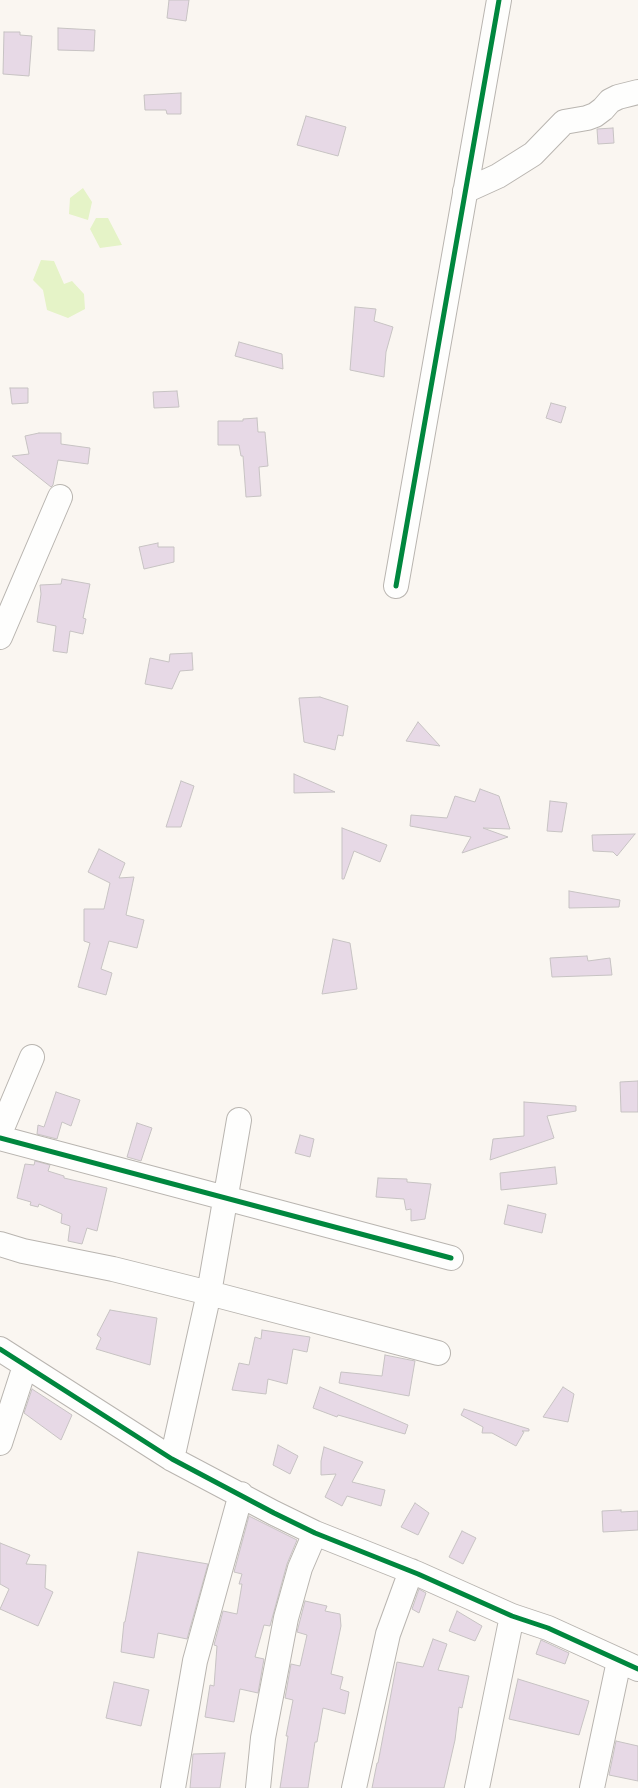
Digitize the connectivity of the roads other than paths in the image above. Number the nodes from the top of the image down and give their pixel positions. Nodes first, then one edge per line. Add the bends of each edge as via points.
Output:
1 (499, 0) edge
2 (638, 92) edge
3 (465, 190) junction
4 (60, 497) dead end
5 (396, 586) dead end
6 (0, 637) edge
7 (32, 1057) dead end
8 (239, 1120) dead end
9 (0, 1133) edge
10 (0, 1138) edge
11 (225, 1198) junction
12 (0, 1244) edge
13 (451, 1258) dead end
14 (209, 1293) junction
15 (0, 1349) edge
16 (438, 1353) dead end
17 (25, 1366) junction
18 (0, 1442) edge
19 (172, 1459) junction
20 (241, 1494) junction
21 (316, 1533) junction
22 (411, 1571) junction
23 (512, 1616) junction
24 (628, 1665) edge
25 (173, 1788) edge
26 (258, 1788) edge
27 (354, 1788) edge
28 (477, 1788) edge
29 (592, 1788) edge

1 - 3 street
2 - 3 street via 610,101 603,110 587,118 564,122 533,154 498,176
3 - 5 street
4 - 6 street
7 - 9 street
8 - 11 street
10 - 11 street
11 - 13 street
11 - 14 street
12 - 14 street
14 - 16 street
14 - 19 street
15 - 17 street
17 - 18 street
17 - 19 street
19 - 20 street
20 - 21 street
20 - 25 street via 195,1661
21 - 22 street
21 - 26 street via 300,1568 286,1618 263,1738
22 - 23 street
22 - 27 street via 388,1634
23 - 24 street via 548,1628
23 - 28 street
24 - 29 street

